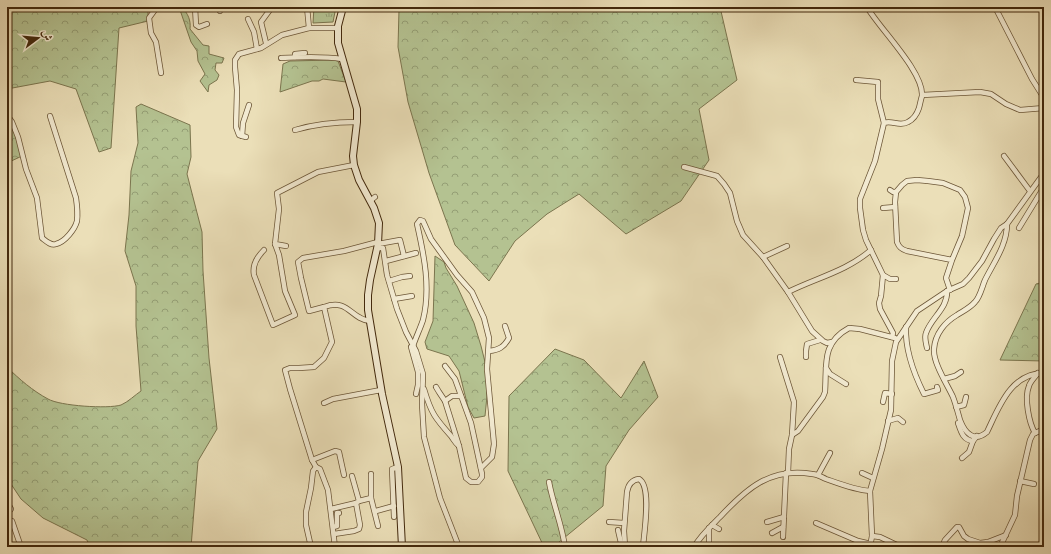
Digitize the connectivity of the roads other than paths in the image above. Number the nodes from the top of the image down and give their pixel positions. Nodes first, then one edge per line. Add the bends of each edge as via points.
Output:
1 (157, 7) edge
2 (195, 7) edge
3 (272, 7) edge
4 (307, 7) edge
5 (343, 7) edge
6 (867, 7) edge
7 (995, 7) edge
8 (248, 19) dead end
9 (207, 24) dead end
10 (309, 28) junction
11 (338, 28) junction
12 (266, 43) junction
13 (258, 49) junction
14 (305, 52) dead end
15 (295, 57) junction
16 (281, 58) dead end
17 (342, 59) junction
18 (161, 73) dead end
19 (856, 80) dead end
20 (922, 94) junction
21 (1044, 98) edge
22 (248, 105) dead end
23 (1044, 108) edge
24 (7, 115) edge
25 (50, 116) dead end
26 (357, 122) junction
27 (884, 123) junction
28 (295, 130) dead end
29 (1004, 156) dead end
30 (354, 165) junction
31 (684, 166) dead end
32 (1044, 173) edge
33 (1044, 187) edge
34 (890, 190) dead end
35 (1030, 191) junction
36 (896, 192) junction
37 (896, 207) junction
38 (883, 208) dead end
39 (1007, 224) junction
40 (1019, 228) dead end
41 (275, 244) junction
42 (378, 245) junction
43 (286, 246) dead end
44 (787, 246) dead end
45 (264, 250) dead end
46 (871, 250) junction
47 (416, 253) dead end
48 (404, 256) junction
49 (763, 257) junction
50 (952, 260) junction
51 (386, 261) junction
52 (883, 275) junction
53 (410, 276) dead end
54 (896, 280) dead end
55 (389, 281) junction
56 (948, 291) junction
57 (788, 292) junction
58 (412, 296) dead end
59 (394, 299) junction
60 (324, 307) junction
61 (370, 321) junction
62 (906, 325) junction
63 (505, 326) dead end
64 (892, 337) junction
65 (898, 338) junction
66 (820, 340) junction
67 (832, 342) junction
68 (412, 345) junction
69 (927, 348) dead end
70 (489, 351) junction
71 (780, 357) dead end
72 (806, 357) dead end
73 (445, 366) dead end
74 (826, 368) junction
75 (961, 372) dead end
76 (1038, 373) junction
77 (1044, 373) edge
78 (944, 379) junction
79 (846, 384) dead end
80 (423, 386) junction
81 (436, 386) dead end
82 (795, 386) dead end
83 (937, 387) dead end
84 (381, 390) junction
85 (792, 392) junction
86 (416, 394) dead end
87 (892, 394) junction
88 (461, 396) junction
89 (966, 397) dead end
90 (954, 400) junction
91 (445, 401) junction
92 (883, 402) dead end
93 (324, 403) dead end
94 (956, 407) junction
95 (888, 421) junction
96 (903, 422) dead end
97 (1044, 429) edge
98 (1035, 433) junction
99 (792, 435) junction
100 (977, 436) junction
101 (973, 441) junction
102 (459, 446) junction
103 (830, 453) dead end
104 (962, 458) dead end
105 (312, 460) junction
106 (316, 467) junction
107 (398, 467) junction
108 (481, 468) junction
109 (787, 473) junction
110 (862, 473) dead end
111 (371, 474) dead end
112 (344, 475) dead end
113 (818, 475) junction
114 (352, 476) dead end
115 (873, 478) junction
116 (1020, 481) junction
117 (549, 482) dead end
118 (1034, 484) dead end
119 (870, 491) junction
120 (371, 498) junction
121 (7, 502) edge
122 (358, 502) junction
123 (394, 506) junction
124 (331, 509) junction
125 (376, 511) dead end
126 (339, 513) dead end
127 (7, 514) edge
128 (394, 517) dead end
129 (784, 517) junction
130 (7, 520) edge
131 (609, 522) dead end
132 (767, 522) dead end
133 (624, 523) junction
134 (816, 523) dead end
135 (378, 526) dead end
136 (711, 526) junction
137 (333, 527) junction
138 (783, 527) junction
139 (719, 529) dead end
140 (618, 530) dead end
141 (772, 533) dead end
142 (334, 534) junction
143 (1006, 535) junction
144 (872, 536) junction
145 (783, 537) dead end
146 (1044, 540) edge
147 (1043, 545) edge
148 (870, 546) edge
149 (21, 547) edge
150 (311, 547) edge
151 (335, 547) edge
152 (402, 547) edge
153 (459, 547) edge
154 (565, 547) edge
155 (624, 547) edge
156 (643, 547) edge
157 (694, 547) edge
158 (709, 547) edge
159 (900, 547) edge
160 (942, 547) edge
161 (1000, 547) edge
162 (1027, 547) edge
163 (1032, 547) edge

1 - 18 street via 149,18
2 - 9 street via 196,24 199,27
3 - 12 street via 260,22
4 - 10 street
5 - 11 main road
6 - 20 street via 912,68
7 - 21 street
8 - 13 street
10 - 11 street
10 - 12 street via 282,35
11 - 17 main road
12 - 13 street
13 - 22 street via 239,54 235,60 236,127 239,135 244,137 243,123
14 - 15 street via 296,54
15 - 16 street
15 - 17 street
17 - 26 main road via 356,104
19 - 27 street via 878,82 878,99
20 - 23 street via 980,92 991,94 1020,110
20 - 27 street via 916,113 910,121 902,124
24 - 25 street via 18,137 37,198 42,238 56,244 65,238 74,226 78,211
26 - 28 street
26 - 30 main road
27 - 46 street via 875,161 860,199 863,230
29 - 35 street
30 - 41 street via 318,172 277,193 279,209
30 - 42 main road via 358,180 373,199 378,223
31 - 49 street via 717,176 724,184 730,193 743,235
32 - 35 street
33 - 40 street
34 - 36 street
35 - 39 street
36 - 37 street
36 - 50 street via 907,181 917,180 936,182 960,190 968,208 962,236
37 - 38 street
37 - 50 street via 898,246
39 - 56 street via 1001,228 969,278
39 - 78 street via 999,255 974,304 948,321 940,330 934,353
41 - 43 street
41 - 45 street via 285,291 295,314 273,325 253,270 258,256
42 - 48 street via 400,240
42 - 51 street via 383,248
42 - 60 street via 303,258 298,262 309,311
42 - 61 main road via 369,288
44 - 49 street
46 - 52 street
46 - 57 street via 827,276
47 - 48 street
48 - 51 street
49 - 57 street
50 - 56 street via 946,278
51 - 55 street
52 - 54 street
52 - 64 street via 879,303 893,333
53 - 55 street
55 - 59 street
56 - 62 street via 917,310
56 - 69 street via 943,305 925,333
57 - 66 street
58 - 59 street
59 - 68 street
60 - 61 street via 342,305 364,320
60 - 105 street via 332,342 324,358 314,367 285,370
61 - 84 main road
62 - 65 street
62 - 83 street via 908,350 924,394 938,390
63 - 70 street via 509,338 505,346
64 - 65 street
64 - 67 street via 849,328
65 - 87 street via 892,361
66 - 67 street
66 - 72 street via 807,344
67 - 74 street
68 - 70 street via 423,318 427,288 417,224 420,220 423,221 431,239 472,292 484,318
68 - 80 street via 423,374
68 - 86 street via 418,372
70 - 108 street via 487,369 494,444 492,457
71 - 85 street
73 - 88 street via 455,379
74 - 79 street via 830,374
74 - 99 street via 823,397 798,431
75 - 78 street
76 - 77 street
76 - 98 street via 1029,385 1028,392 1029,416
76 - 100 street via 1022,379 1013,386 1005,395 987,432
78 - 90 street
80 - 102 street via 436,420
80 - 153 street via 424,438 440,498
81 - 91 street
82 - 85 street
84 - 93 street
84 - 107 main road
85 - 99 street via 795,407
87 - 92 street via 885,393
87 - 95 street
88 - 91 street via 452,396
88 - 108 street via 472,423
89 - 94 street via 964,405
90 - 94 street
90 - 101 street via 952,403 963,436
91 - 102 street
94 - 100 street via 964,429 967,433
95 - 96 street via 898,418
95 - 115 street
97 - 98 street
98 - 116 street via 1030,440
99 - 109 street
100 - 101 street
101 - 104 street via 969,452
102 - 108 street via 468,481 480,480
103 - 113 street
105 - 106 street
105 - 112 street via 335,451 339,452
106 - 124 street via 326,483
106 - 150 street via 313,471 306,512
107 - 123 street via 392,469
107 - 152 main road
109 - 113 street
109 - 129 street
109 - 136 street via 767,478 753,486
110 - 115 street
111 - 120 street
113 - 119 street
114 - 122 street
115 - 119 street
116 - 118 street
116 - 143 street via 1015,515
117 - 154 street
119 - 144 street
120 - 122 street
120 - 135 street
121 - 127 street via 11,509
122 - 124 street
122 - 142 street via 359,529
123 - 125 street
123 - 128 street
124 - 137 street
126 - 137 street via 336,515 338,526
129 - 132 street
129 - 138 street
130 - 149 street via 12,521
131 - 133 street
133 - 155 street
133 - 156 street via 628,486 638,479 644,484 646,496
134 - 148 street
136 - 139 street
136 - 157 street
136 - 158 street
137 - 142 street
138 - 141 street
138 - 145 street
140 - 155 street
142 - 151 street
143 - 160 street via 980,543 968,539 957,527
143 - 161 street
144 - 148 street
144 - 159 street
146 - 147 street
147 - 163 street
162 - 163 street

